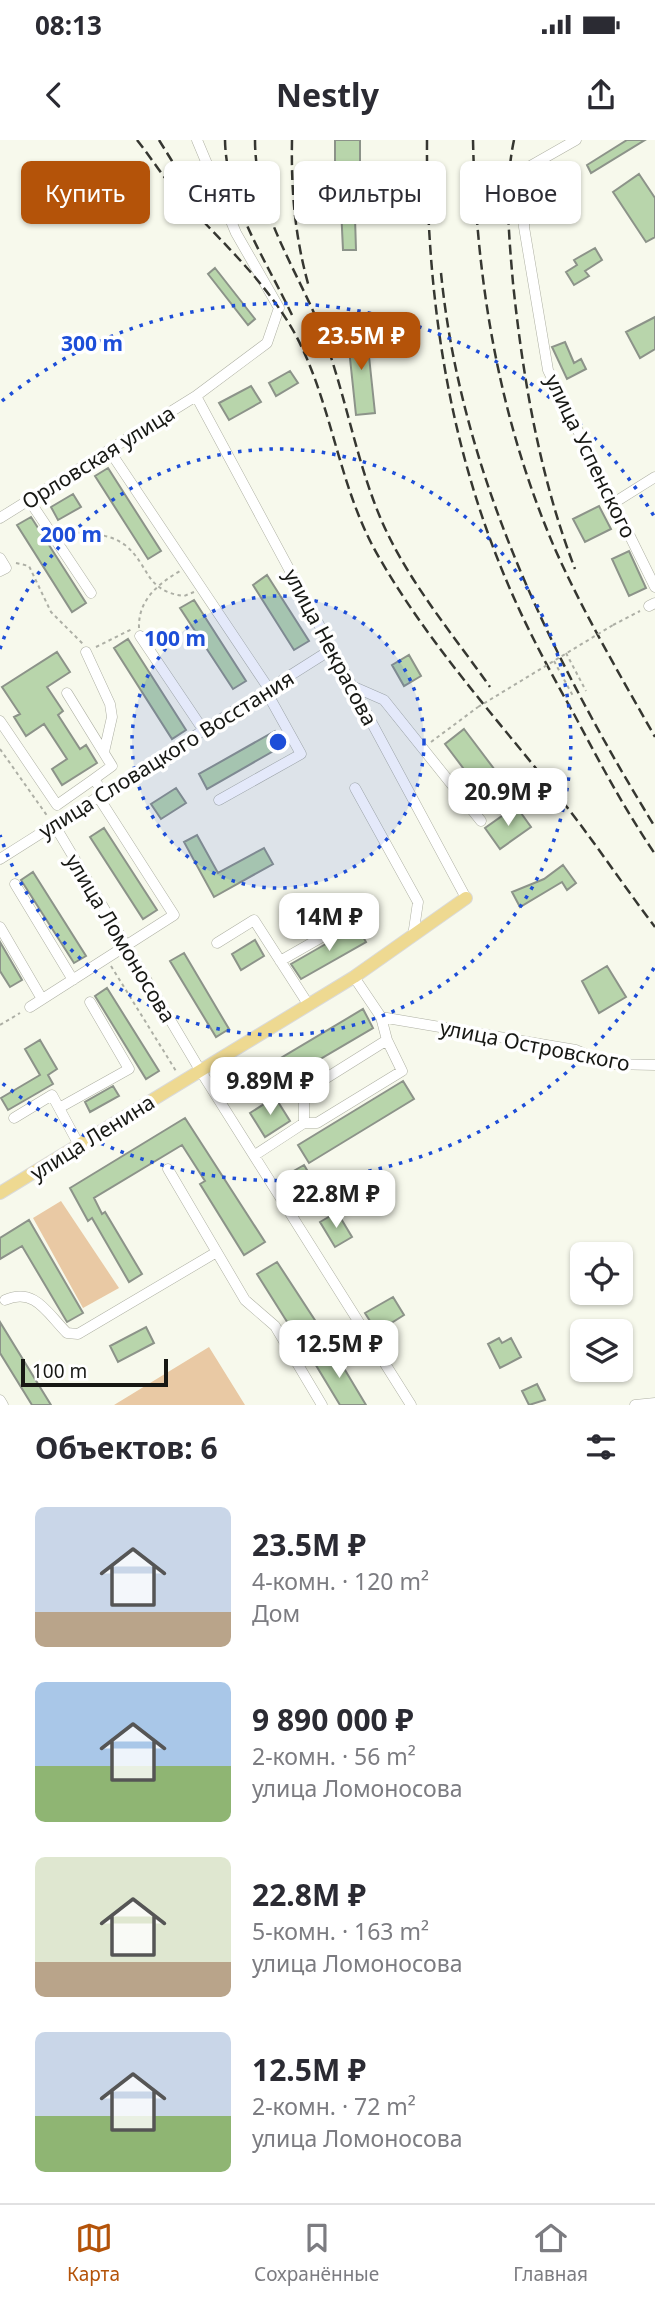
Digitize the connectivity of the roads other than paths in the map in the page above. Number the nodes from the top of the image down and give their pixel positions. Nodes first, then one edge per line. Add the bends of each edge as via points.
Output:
1 (197, 140) edge
2 (576, 140) edge
3 (196, 396) junction
4 (108, 450) junction
5 (655, 477) edge
6 (29, 500) junction
7 (612, 504) junction
8 (0, 518) edge
9 (0, 559) edge
10 (0, 571) edge
11 (655, 587) edge
12 (91, 593) dead end
13 (140, 631) road end
14 (332, 649) junction
15 (86, 652) road end
16 (352, 686) junction
17 (267, 690) junction
18 (67, 693) dead end
19 (0, 720) edge
20 (204, 731) junction
21 (104, 753) junction
22 (94, 779) junction
23 (355, 788) dead end
24 (102, 796) junction
25 (219, 800) dead end
26 (481, 821) dead end
27 (55, 826) junction
28 (0, 859) edge
29 (15, 884) dead end
30 (467, 898) joint
31 (350, 921) dead end
32 (0, 927) edge
33 (413, 936) junction
34 (216, 943) dead end
35 (126, 946) junction
36 (280, 961) junction
37 (354, 976) junction
38 (73, 980) junction
39 (42, 999) junction
40 (90, 1002) dead end
41 (308, 1004) junction
42 (30, 1007) road end
43 (381, 1017) junction
44 (387, 1040) junction
45 (655, 1065) edge
46 (200, 1070) junction
47 (59, 1108) junction
48 (13, 1118) dead end
49 (304, 1122) junction
50 (79, 1145) junction
51 (255, 1155) junction
52 (168, 1169) dead end
53 (0, 1194) edge
54 (215, 1253) junction
55 (5, 1300) dead end
56 (0, 1400) edge
57 (655, 1403) edge
58 (3, 1405) edge
59 (322, 1405) edge
60 (411, 1405) edge
61 (635, 1405) edge

1 - 3 street, Орловская улица via 236,233 279,308 267,343
2 - 7 street, улица Успенского via 525,169 524,227 548,370
3 - 4 street, Орловская улица
3 - 14 street, улица Некрасова
4 - 6 street, Орловская улица
4 - 17 street
5 - 7 street
6 - 8 street, Орловская улица
6 - 12 street
7 - 11 street, улица Успенского
9 - 10 street via 6,568
13 - 20 street
14 - 16 street, улица Некрасова
14 - 17 street, улица Словацкого Восстания
15 - 21 street via 110,704 112,717
16 - 26 street via 384,700
16 - 30 street, улица Некрасова
17 - 20 street, улица Словацкого Восстания
17 - 25 street via 301,754
18 - 21 street
19 - 22 street via 57,805
20 - 24 street, улица Словацкого Восстания
21 - 22 street via 111,766
22 - 24 street
23 - 33 street via 418,902
24 - 27 street, улица Словацкого Восстания
24 - 35 street via 174,915
27 - 28 street, улица Словацкого Восстания
27 - 35 street, улица Ломоносова
29 - 38 street
30 - 33 main road, улица Ленина
31 - 36 street
32 - 39 street
33 - 37 main road, улица Ленина
34 - 36 street via 254,920
35 - 38 street
35 - 46 street, улица Ломоносова
36 - 41 street
37 - 41 main road, улица Ленина
37 - 43 street
38 - 39 street
39 - 42 street
40 - 47 street via 129,1069
41 - 46 main road, улица Ленина
43 - 44 street
43 - 45 street, улица Островского via 576,1050 610,1064
44 - 49 street via 304,1092
44 - 49 street via 402,1071 317,1123
46 - 50 main road, улица Ленина
46 - 51 street, улица Ломоносова
47 - 48 street via 52,1095
47 - 50 street
49 - 51 street
50 - 53 main road, улица Ленина
51 - 60 street, улица Ломоносова
52 - 54 street
54 - 55 street via 78,1334 67,1333 32,1297 17,1294
54 - 59 street via 245,1300 275,1326
56 - 58 street
57 - 61 street

